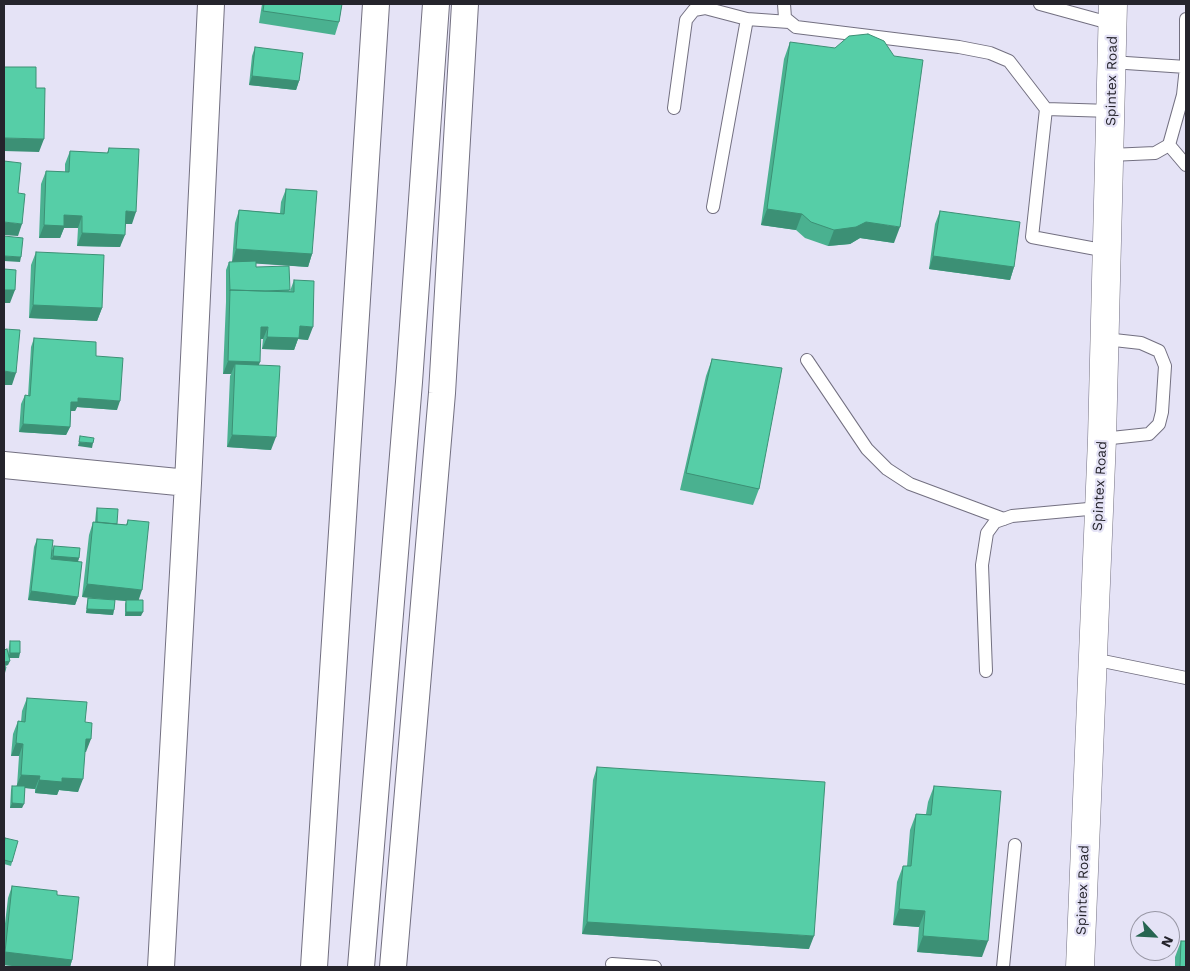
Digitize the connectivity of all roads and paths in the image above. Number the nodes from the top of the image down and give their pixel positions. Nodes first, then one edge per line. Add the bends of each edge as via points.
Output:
1 (211, 4) edge
2 (376, 4) edge
3 (436, 4) edge
4 (465, 4) edge
5 (784, 4) edge
6 (1040, 4) edge
7 (1113, 14) edge
8 (747, 19) junction
9 (1186, 19) edge
10 (788, 22) junction
11 (1186, 24) edge
12 (1111, 62) junction
13 (1186, 67) edge
14 (674, 108) dead end
15 (1046, 109) junction
16 (1111, 111) junction
17 (1169, 145) junction
18 (1110, 155) junction
19 (1186, 164) edge
20 (713, 206) dead end
21 (1107, 251) junction
22 (1105, 339) junction
23 (807, 360) dead end
24 (1102, 439) junction
25 (4, 465) edge
26 (188, 483) junction
27 (1099, 508) junction
28 (1004, 519) junction
29 (1094, 659) junction
30 (986, 671) dead end
31 (1186, 678) edge
32 (1015, 845) dead end
33 (612, 964) dead end
34 (161, 967) edge
35 (314, 967) edge
36 (360, 967) edge
37 (393, 967) edge
38 (655, 967) edge
39 (1004, 967) edge
40 (1080, 967) edge

1 - 26 street
2 - 35 street
3 - 36 street
4 - 37 street via 442,393
5 - 10 lane
6 - 7 lane
7 - 12 main road, Spintex Road
8 - 10 lane
8 - 14 lane via 705,8 694,10 686,20
8 - 20 lane
9 - 11 lane
10 - 15 lane via 796,27 990,52 1009,61
11 - 13 lane
12 - 13 lane
12 - 16 main road, Spintex Road
13 - 17 lane via 1183,95
15 - 16 lane
15 - 21 lane via 1032,237
16 - 18 main road, Spintex Road
17 - 18 lane via 1155,153
17 - 19 lane
18 - 21 main road, Spintex Road
21 - 22 main road, Spintex Road
22 - 24 main road, Spintex Road
22 - 24 lane via 1141,343 1159,351 1164,366 1159,424 1149,434
23 - 28 lane via 867,449 886,469 910,484
24 - 27 main road, Spintex Road
25 - 26 street
26 - 34 street
27 - 28 lane
27 - 29 main road, Spintex Road
28 - 30 lane via 995,522 987,533 982,565
29 - 31 lane
29 - 40 main road, Spintex Road
32 - 39 lane
33 - 38 lane

